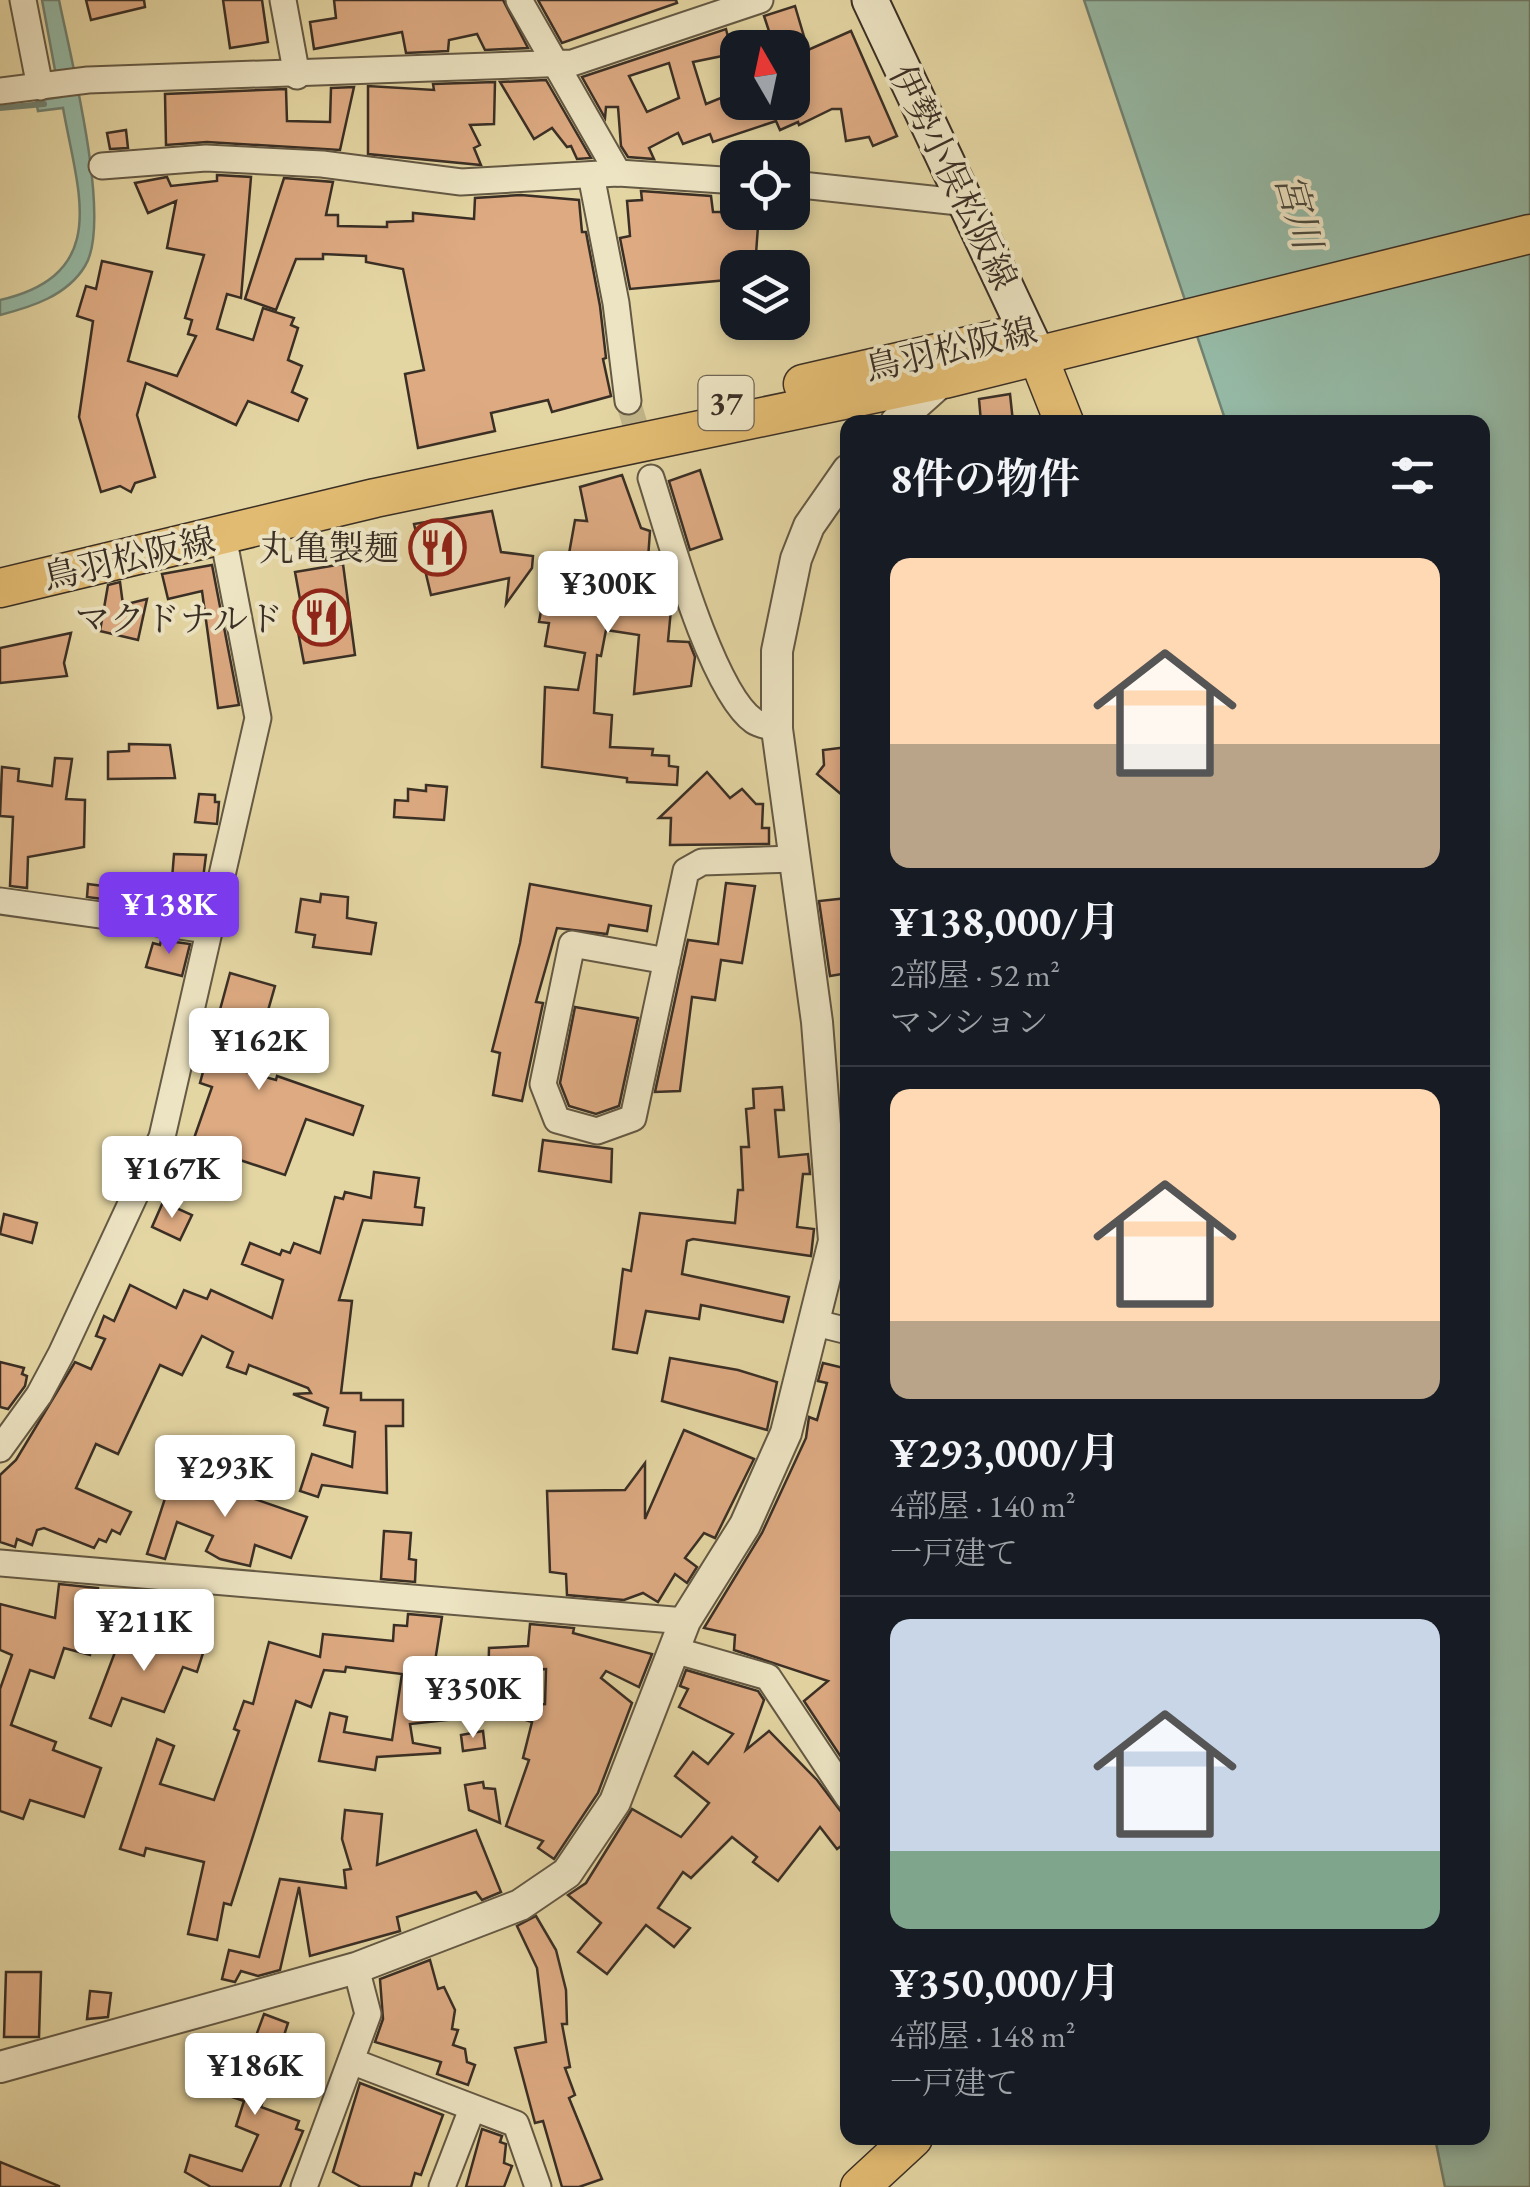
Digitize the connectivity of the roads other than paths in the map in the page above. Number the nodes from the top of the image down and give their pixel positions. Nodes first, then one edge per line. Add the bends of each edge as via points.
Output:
1 (23, 0) edge
2 (283, 0) edge
3 (519, 0) edge
4 (760, 0) edge
5 (870, 0) edge
6 (557, 64) junction
7 (296, 76) junction
8 (46, 86) junction
9 (0, 92) edge
10 (102, 166) dead end
11 (618, 174) junction
12 (591, 176) junction
13 (720, 179) edge
14 (810, 186) edge
15 (968, 203) junction
16 (1530, 211) edge
17 (1530, 234) edge
18 (1082, 331) junction
19 (1033, 343) junction
20 (944, 379) junction
21 (628, 401) tunnel mouth
22 (904, 415) edge
23 (1061, 415) edge
24 (651, 478) tunnel mouth
25 (840, 481) edge
26 (375, 498) junction
27 (223, 536) junction
28 (0, 588) edge
29 (776, 729) junction
30 (794, 860) junction
31 (0, 901) edge
32 (208, 930) junction
33 (666, 961) junction
34 (840, 1232) edge
35 (840, 1244) edge
36 (816, 1323) junction
37 (840, 1329) edge
38 (0, 1449) edge
39 (0, 1563) edge
40 (680, 1636) junction
41 (840, 1785) edge
42 (356, 1968) junction
43 (351, 2061) junction
44 (0, 2067) edge
45 (472, 2110) junction
46 (905, 2145) edge
47 (304, 2187) edge
48 (442, 2187) edge
49 (538, 2187) edge
50 (860, 2187) edge

1 - 8 street
2 - 7 street
3 - 6 street
4 - 6 street
5 - 15 main road, 伊勢小俣松阪線
6 - 7 street
6 - 11 street
7 - 8 street
8 - 9 street
10 - 12 street via 206,158 462,182
11 - 12 street
11 - 13 street
12 - 21 street
14 - 15 street
15 - 19 main road, 伊勢小俣松阪線
16 - 18 main road, 鳥羽松阪線 / 37
17 - 18 main road, 鳥羽松阪線 / 37
18 - 19 main road, 鳥羽松阪線 / 37
19 - 20 main road, 鳥羽松阪線 / 37
19 - 23 main road
19 - 26 main road, 鳥羽松阪線 / 37 via 852,371
20 - 22 street
20 - 26 main road, 鳥羽松阪線 / 37
24 - 29 street via 695,620 737,702 755,721
25 - 29 street via 809,526 786,590
26 - 27 main road, 鳥羽松阪線 / 37
27 - 28 main road, 鳥羽松阪線 / 37
27 - 32 street via 258,718
29 - 30 street
30 - 33 street via 702,862 686,872
30 - 34 street
31 - 32 street
32 - 38 street via 162,1136 61,1354
33 - 33 street via 632,1118 597,1132 557,1120 543,1084 572,944
35 - 36 street
36 - 37 street
36 - 40 street via 786,1432 744,1525
39 - 40 street
40 - 41 street via 768,1677
40 - 42 street via 616,1802 567,1873 520,1904
42 - 43 street via 368,2014
42 - 44 street
43 - 45 street
43 - 47 street
45 - 48 street
45 - 49 street via 516,2124
46 - 50 main road

